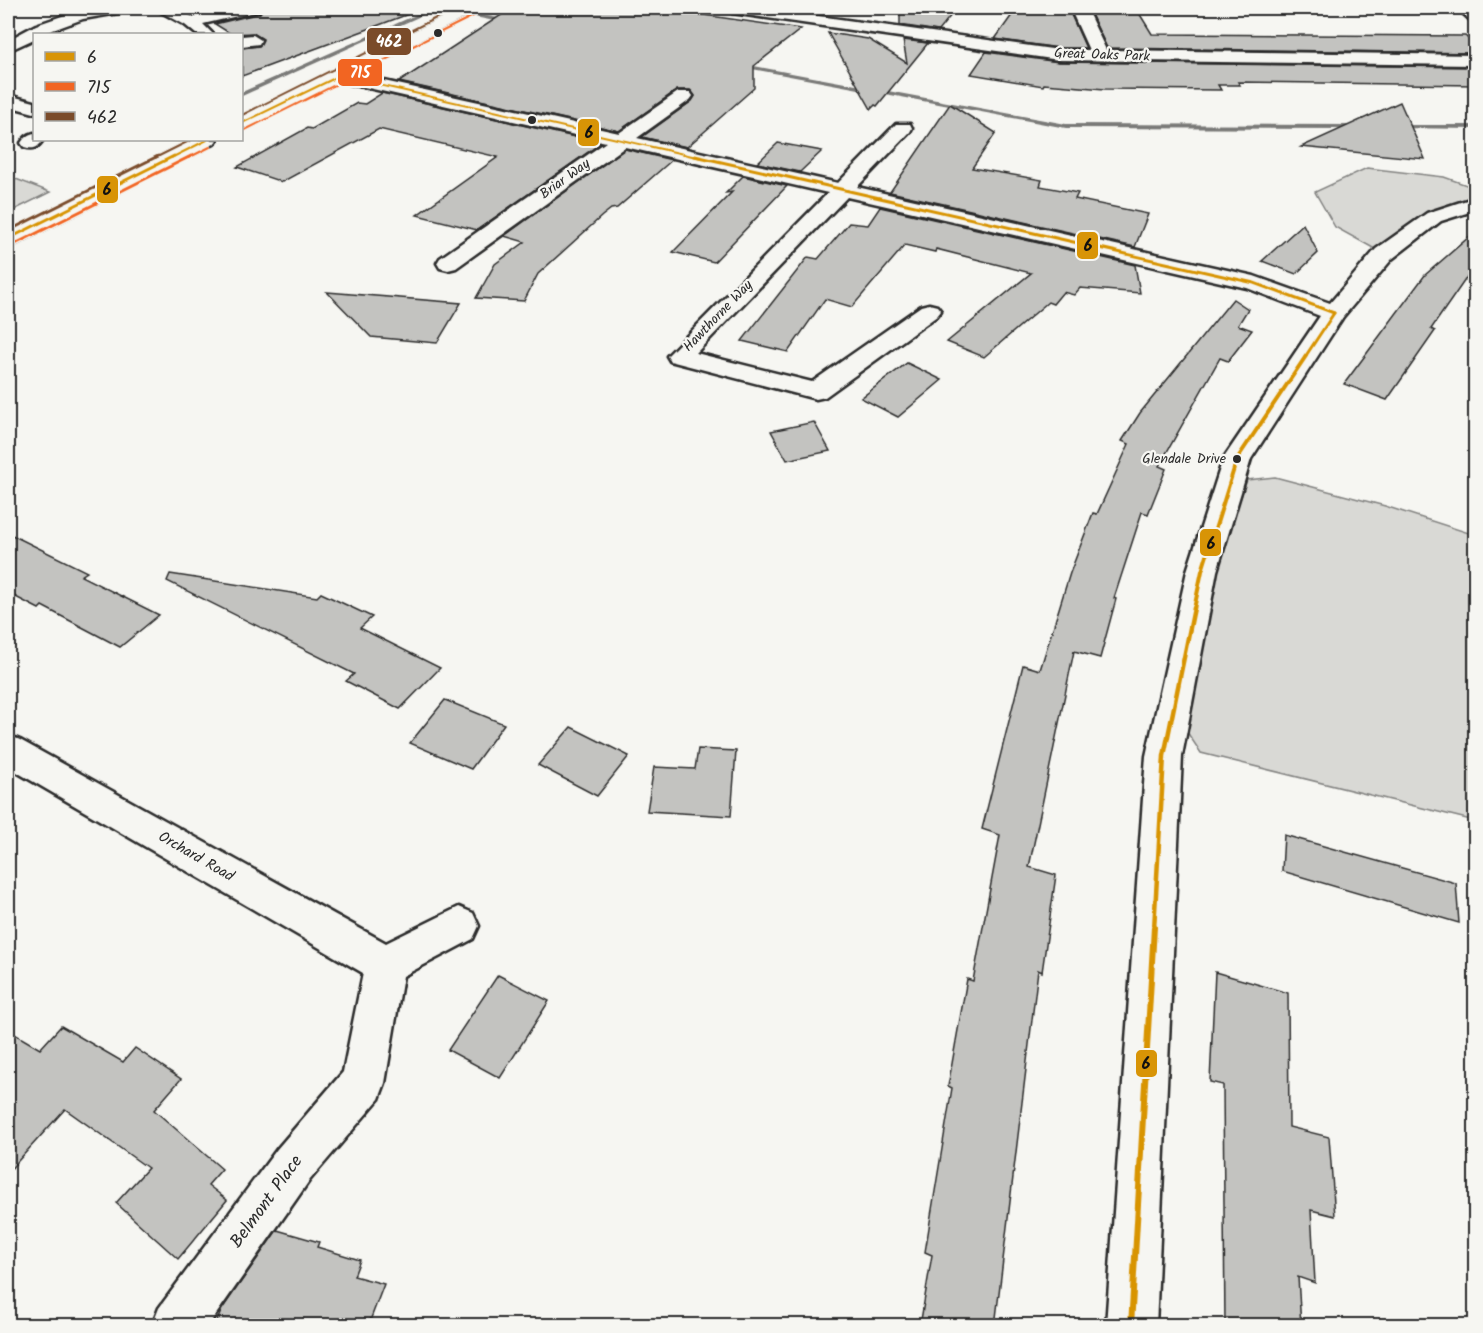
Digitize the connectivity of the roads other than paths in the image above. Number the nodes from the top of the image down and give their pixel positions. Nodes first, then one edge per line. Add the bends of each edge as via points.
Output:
1 (124, 8) edge
2 (162, 8) edge
3 (253, 8) edge
4 (732, 8) edge
5 (852, 8) edge
6 (1078, 8) edge
7 (1465, 8) edge
8 (466, 9) edge
9 (76, 11) edge
10 (1476, 17) edge
11 (192, 22) junction
12 (852, 25) junction
13 (204, 33) edge
14 (8, 46) edge
15 (1100, 56) junction
16 (1476, 60) edge
17 (339, 76) junction
18 (684, 96) dead end
19 (8, 100) edge
20 (33, 108) edge
21 (243, 123) edge
22 (903, 128) dead end
23 (620, 140) junction
24 (205, 141) edge
25 (841, 189) junction
26 (1476, 203) edge
27 (8, 239) edge
28 (448, 263) dead end
29 (929, 310) dead end
30 (1334, 313) junction
31 (8, 750) edge
32 (459, 926) dead end
33 (385, 964) junction
34 (177, 1326) edge
35 (1131, 1326) edge

1 - 9 street
2 - 11 street
3 - 11 street
4 - 12 street, Great Oaks Park
5 - 12 street
6 - 15 street
7 - 10 street
8 - 17 street
9 - 14 street
11 - 13 street
12 - 15 street, Great Oaks Park via 1059,55
15 - 16 street, Great Oaks Park
17 - 21 street
17 - 23 street
18 - 23 street, Briar Way
19 - 20 street
22 - 25 street, Hawthorne Way
23 - 25 street
23 - 28 street, Briar Way
24 - 27 street
25 - 29 street, Hawthorne Way via 679,356 816,391
25 - 30 street via 1254,283
26 - 30 street via 1434,216 1384,254
30 - 35 street via 1237,459 1202,571 1164,756
31 - 33 street, Orchard Road
32 - 33 street
33 - 34 street, Belmont Place via 363,1083 293,1165

